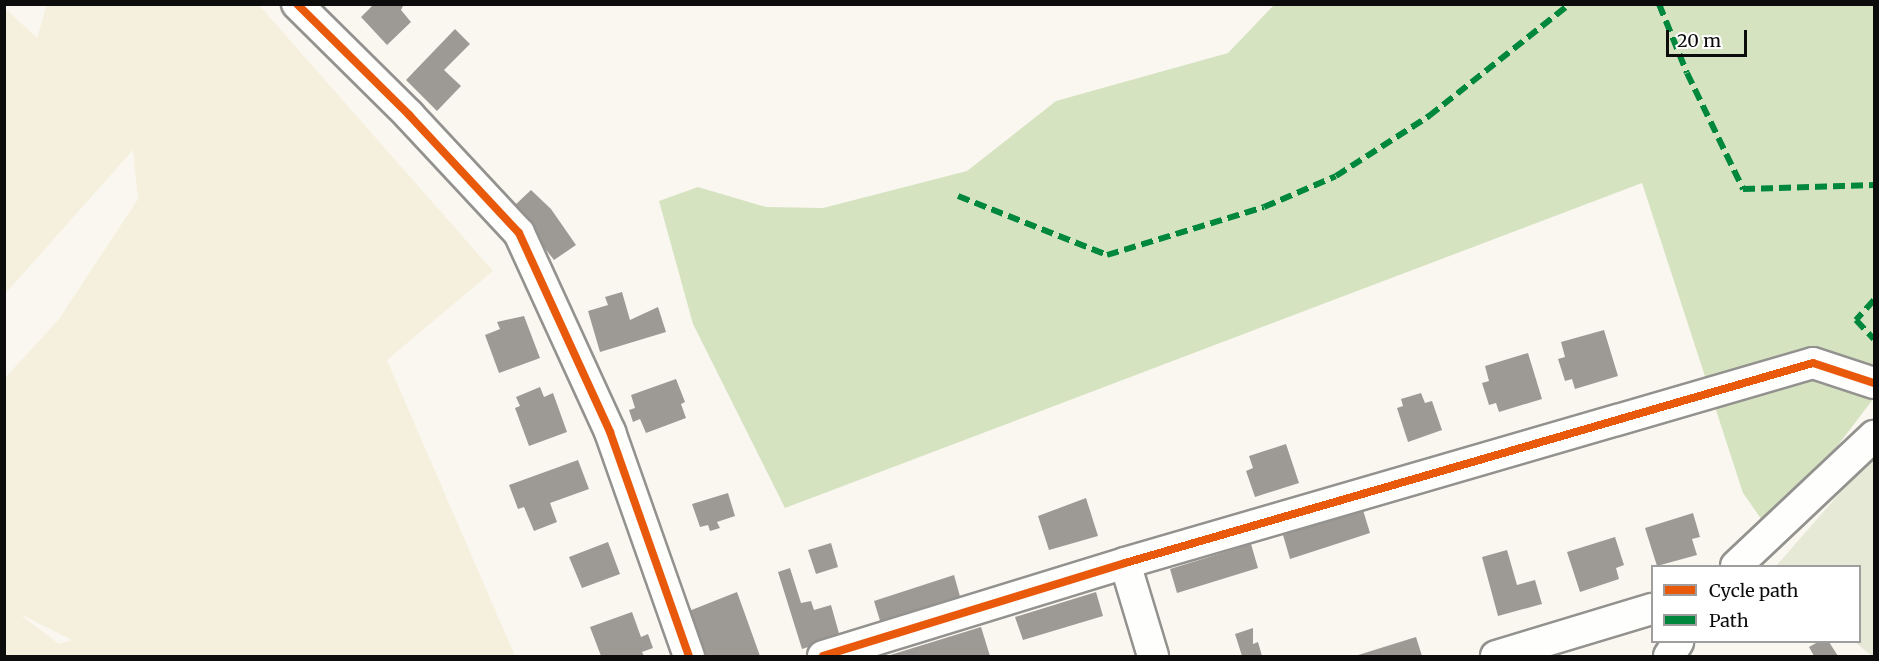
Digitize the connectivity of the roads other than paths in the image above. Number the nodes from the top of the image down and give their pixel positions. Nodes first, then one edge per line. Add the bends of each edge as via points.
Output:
1 (297, 4) edge
2 (1875, 383) edge
3 (1875, 436) edge
4 (1125, 563) junction
5 (1738, 565) edge
6 (1651, 610) edge
7 (1677, 643) edge
8 (689, 657) edge
9 (823, 657) edge
10 (1153, 657) edge
11 (1496, 657) edge
12 (1669, 657) edge

1 - 8 street via 409,115 519,233 610,432
2 - 4 street via 1814,363
3 - 5 street
4 - 9 street
4 - 10 street
6 - 11 street
7 - 12 street

